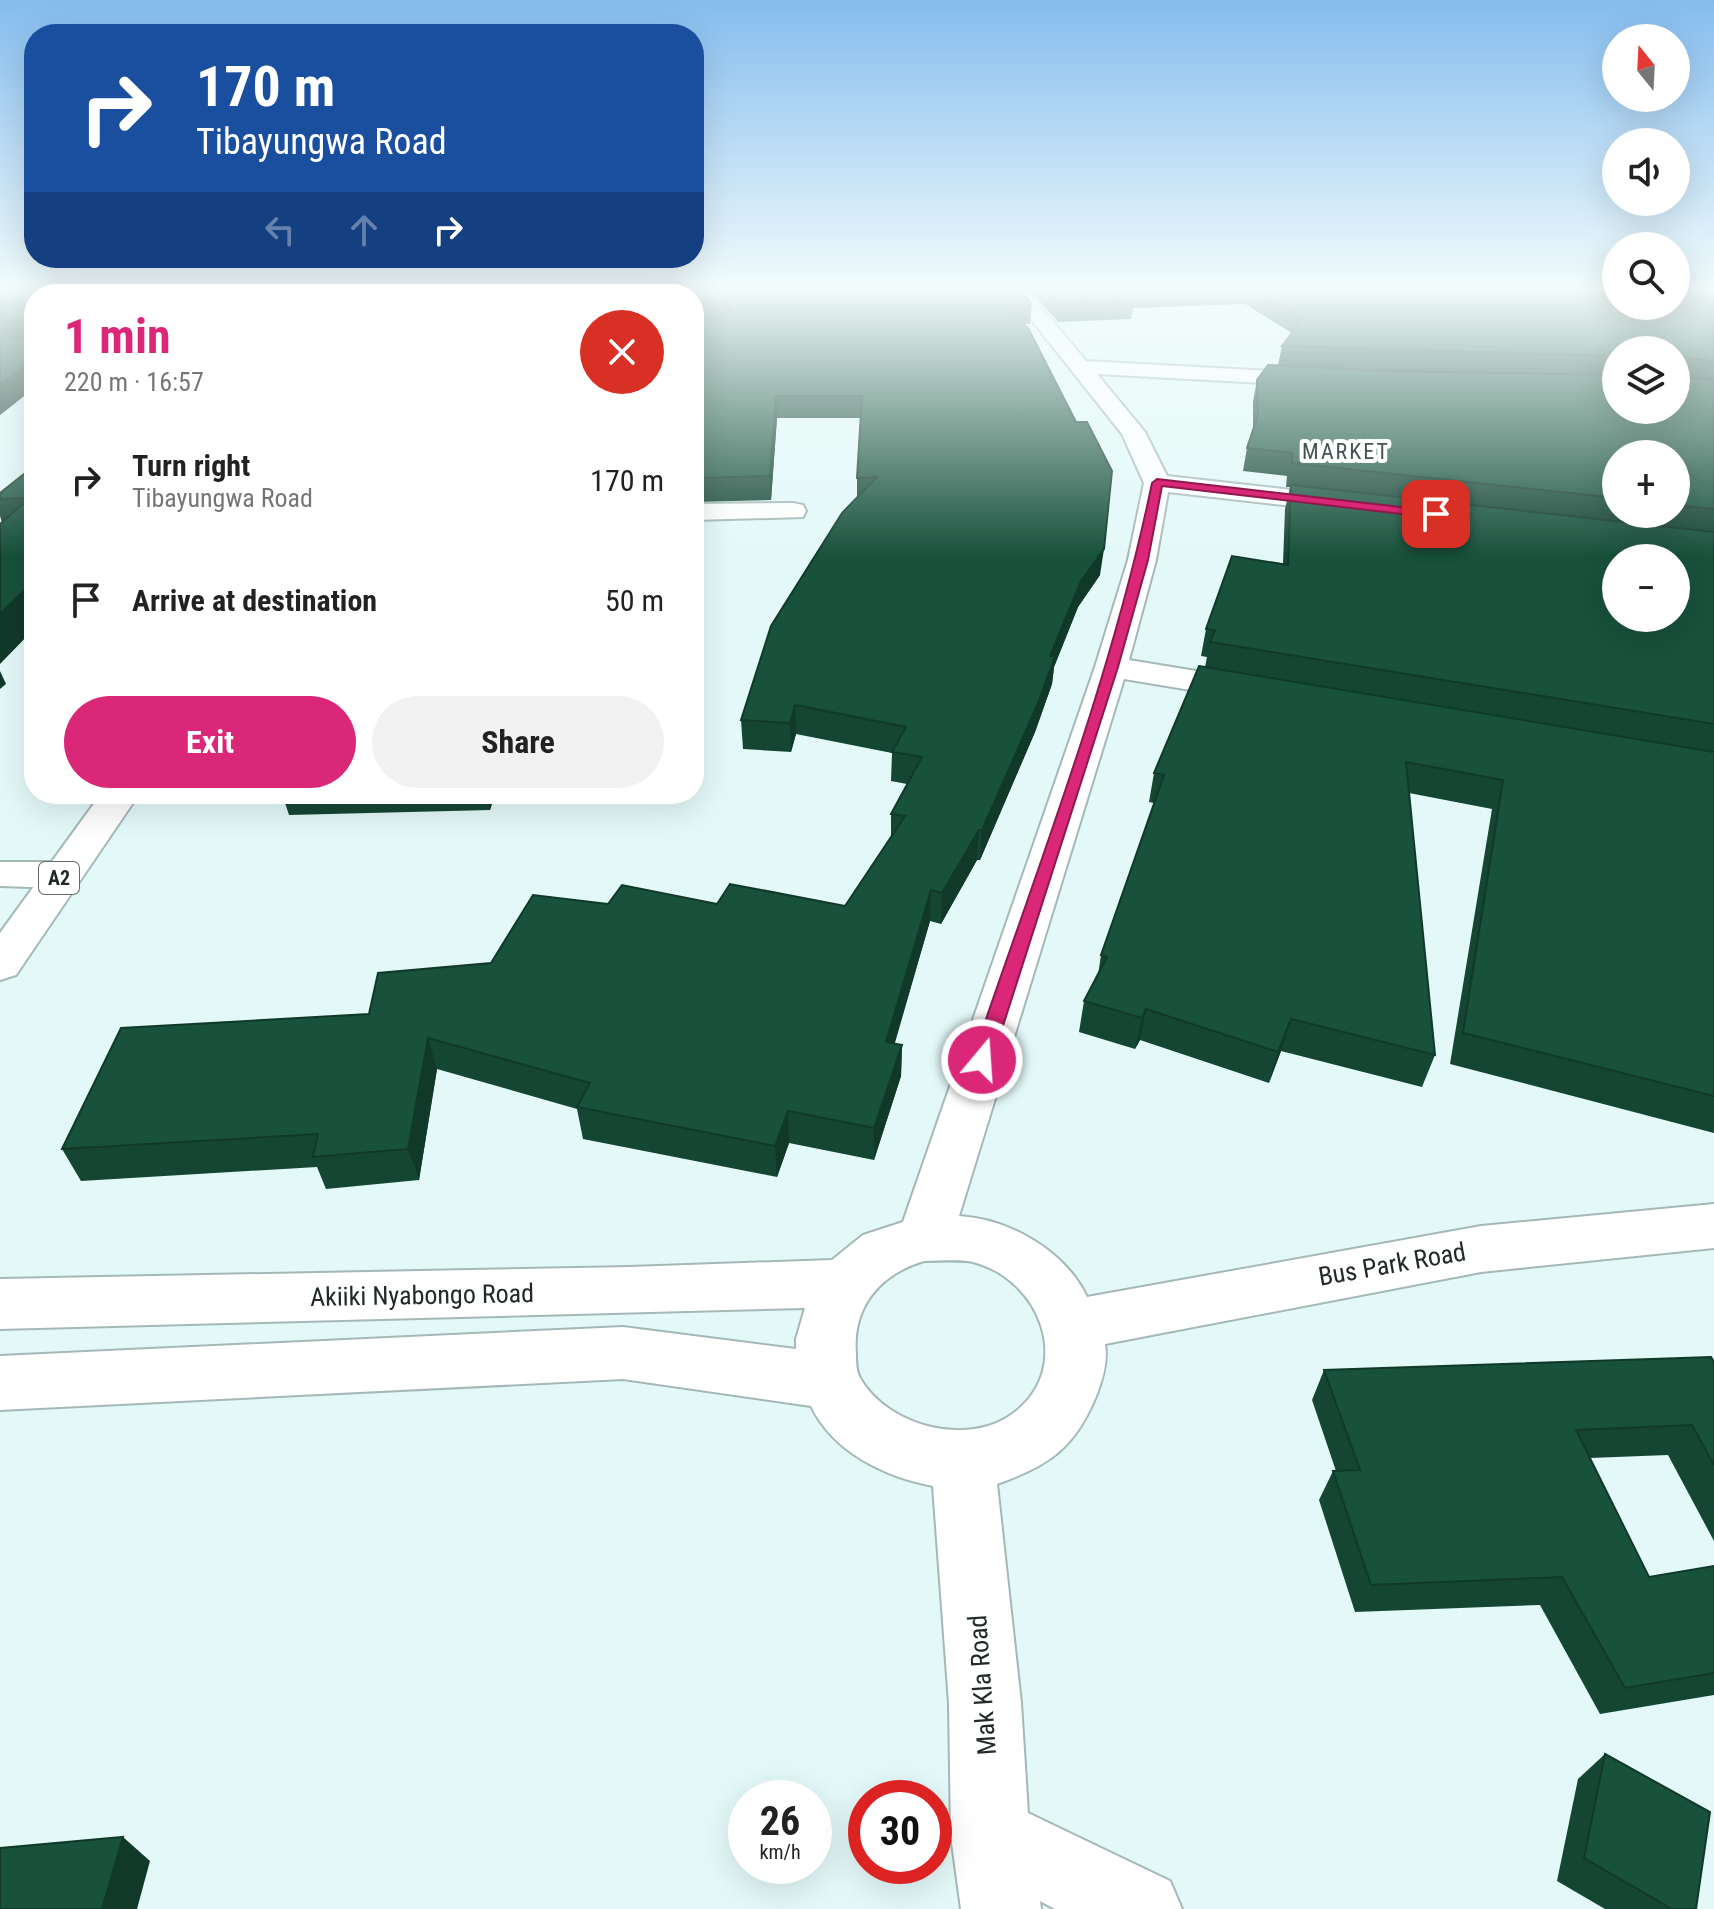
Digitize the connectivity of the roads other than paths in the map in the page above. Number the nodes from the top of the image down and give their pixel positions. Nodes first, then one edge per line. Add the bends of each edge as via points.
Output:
1 (1088, 377) edge
2 (1276, 377) edge
3 (1333, 380) edge
4 (1157, 483) junction
5 (1374, 507) edge
6 (793, 511) dead end
7 (704, 512) edge
8 (1111, 667) junction
9 (1281, 696) edge
10 (113, 804) edge
11 (0, 874) edge
12 (61, 875) junction
13 (0, 965) edge
14 (1714, 1226) edge
15 (924, 1239) junction
16 (844, 1283) junction
17 (0, 1304) edge
18 (1073, 1325) junction
19 (830, 1381) junction
20 (0, 1383) edge
21 (963, 1461) junction
22 (995, 1873) edge
23 (1142, 1909) edge

1 - 4 street via 1133,432
2 - 3 street
4 - 5 street
4 - 8 street via 1142,560
6 - 7 street
8 - 9 street
8 - 15 street
10 - 12 street, A2
11 - 12 street
12 - 13 street, A2
14 - 18 street, Bus Park Road via 1481,1249
15 - 16 street via 879,1253
15 - 18 street via 971,1240 1016,1256 1051,1285
16 - 17 street, Akiiki Nyabongo Road
16 - 19 street via 823,1329
18 - 21 street via 1078,1356 1072,1387 1056,1415 1031,1438 999,1455
19 - 20 street via 623,1353
19 - 21 street via 844,1407 865,1429 894,1447 925,1458
21 - 22 street, Mak Kla Road
22 - 23 street

